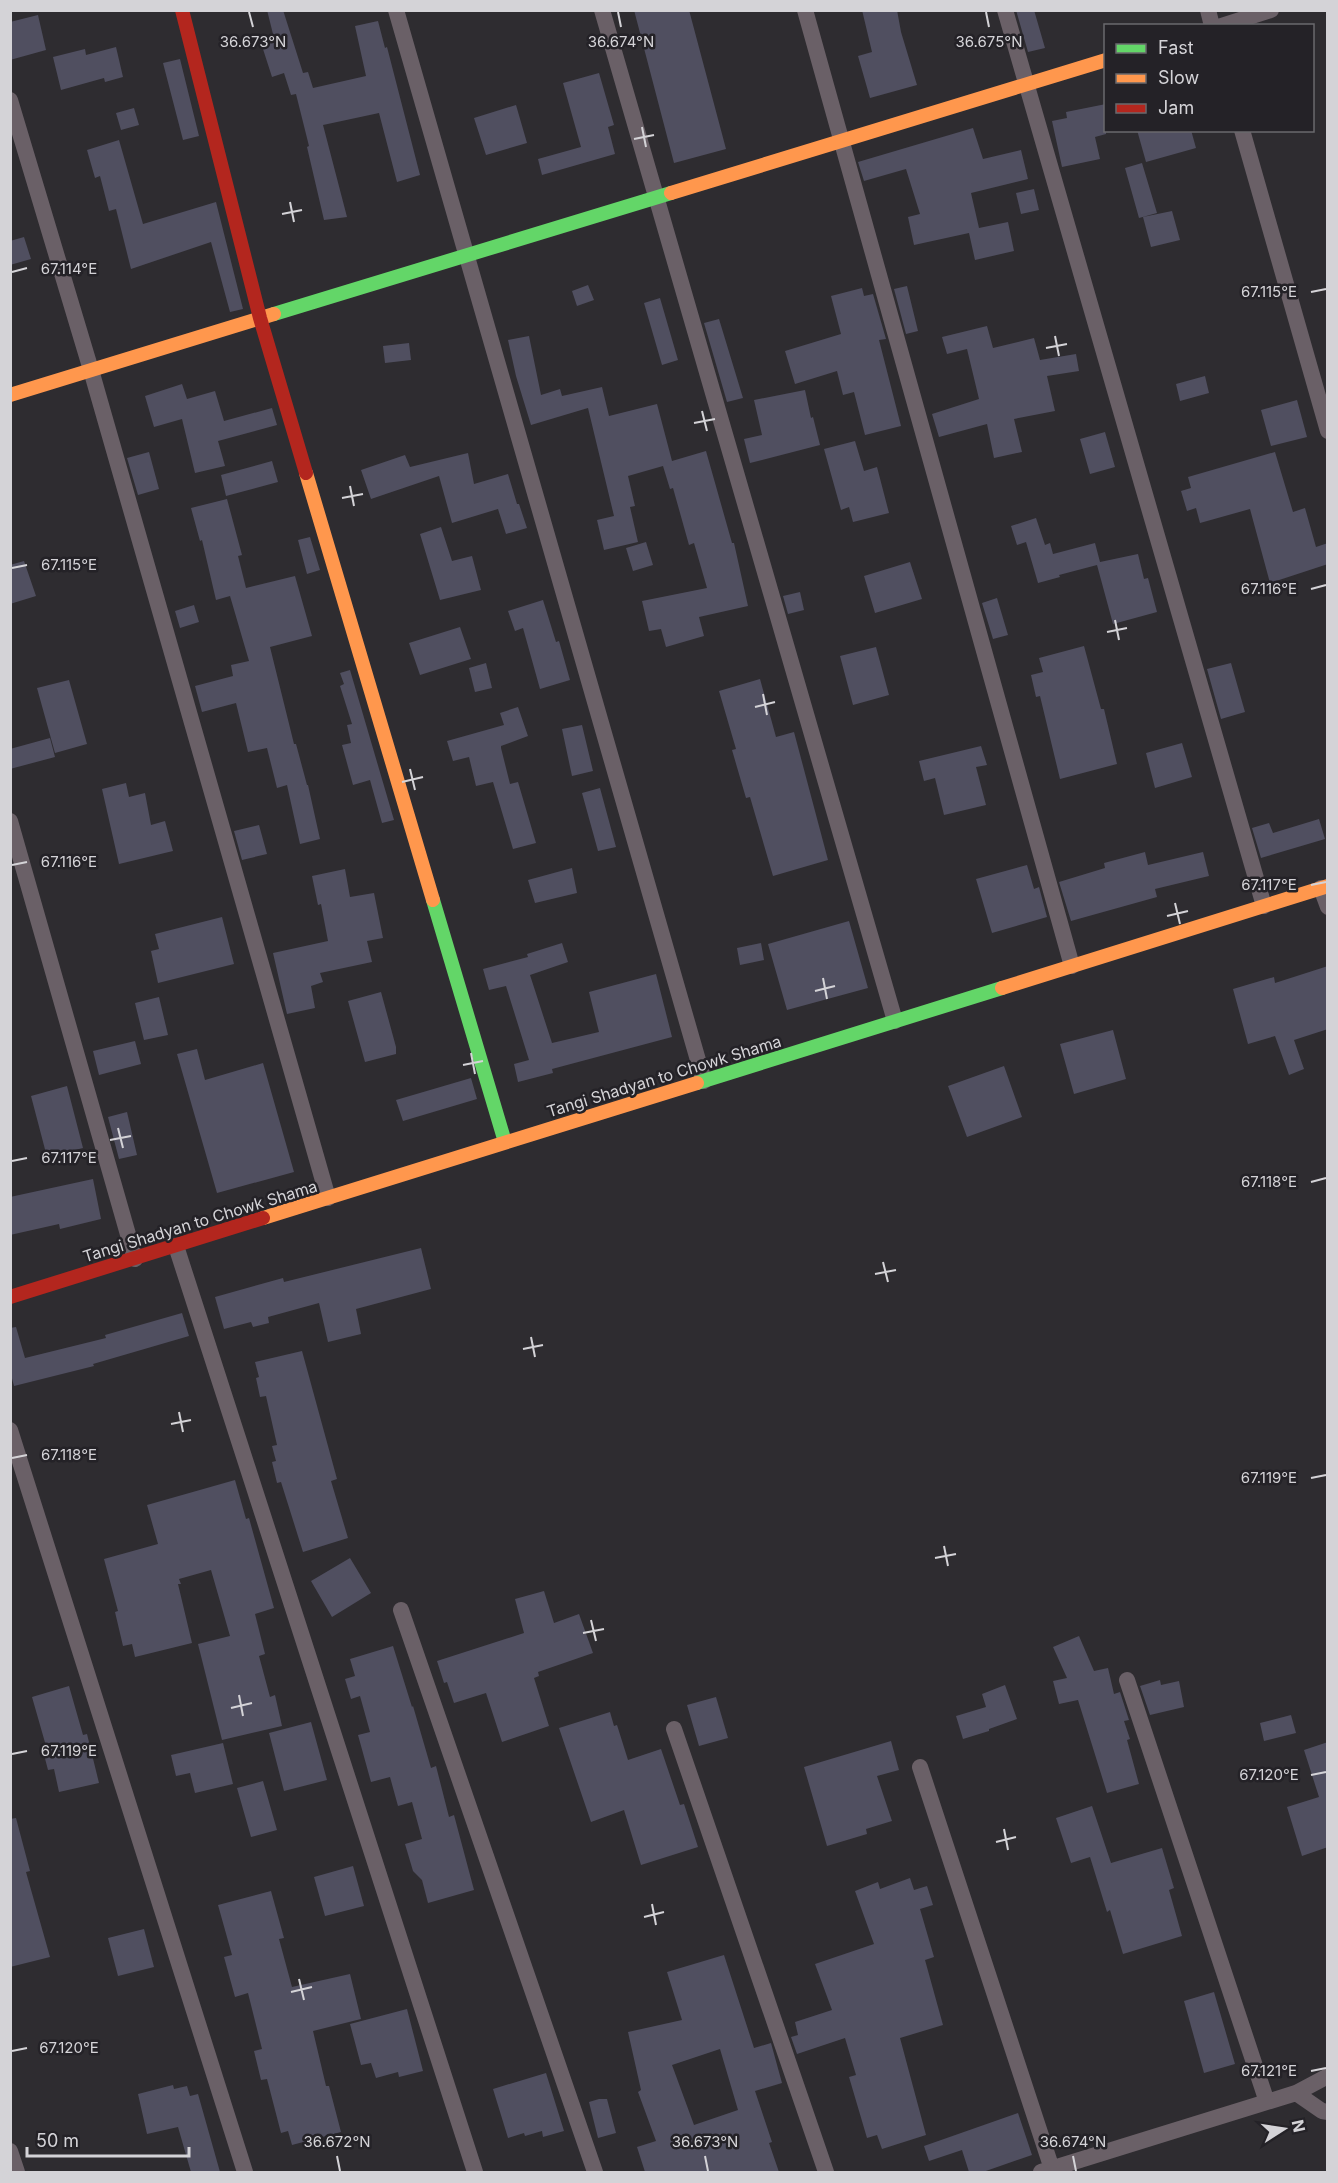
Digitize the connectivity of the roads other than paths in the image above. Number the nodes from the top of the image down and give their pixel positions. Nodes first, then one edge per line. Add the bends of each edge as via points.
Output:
1 (182, 10) edge
2 (396, 10) edge
3 (602, 10) edge
4 (805, 10) edge
5 (1005, 10) edge
6 (1271, 10) edge
7 (1227, 24) edge
8 (1104, 61) edge
9 (1026, 83) junction
10 (10, 100) edge
11 (1243, 132) edge
12 (842, 140) junction
13 (657, 197) junction
14 (466, 255) junction
15 (260, 318) junction
16 (91, 370) junction
17 (10, 395) edge
18 (1328, 431) edge
19 (10, 821) edge
20 (1324, 887) edge
21 (1264, 906) junction
22 (1328, 907) edge
23 (1072, 966) junction
24 (895, 1021) junction
25 (704, 1081) junction
26 (506, 1142) junction
27 (328, 1198) junction
28 (176, 1246) junction
29 (135, 1259) junction
30 (10, 1298) edge
31 (10, 1430) edge
32 (401, 1610) dead end
33 (1127, 1680) dead end
34 (674, 1729) dead end
35 (920, 1767) dead end
36 (1328, 2076) edge
37 (1296, 2093) junction
38 (1267, 2102) junction
39 (1328, 2112) edge
40 (10, 2151) edge
41 (1046, 2171) edge
42 (17, 2172) edge
43 (245, 2172) edge
44 (475, 2172) edge
45 (595, 2172) edge
46 (826, 2172) edge

1 - 15 street
2 - 14 street
3 - 13 street
4 - 12 street
5 - 9 street
6 - 7 street
8 - 9 street
9 - 12 street
9 - 21 street
10 - 16 street
11 - 18 street
12 - 13 street
12 - 23 street
13 - 14 street
13 - 24 street
14 - 15 street
14 - 25 street
15 - 16 street
15 - 26 street
16 - 17 street
16 - 27 street
19 - 29 street
20 - 21 street, Tangi Shadyan to Chowk Shama
20 - 22 street
21 - 23 street, Tangi Shadyan to Chowk Shama
23 - 24 street, Tangi Shadyan to Chowk Shama
24 - 25 street, Tangi Shadyan to Chowk Shama
25 - 26 street, Tangi Shadyan to Chowk Shama
26 - 27 street, Tangi Shadyan to Chowk Shama
27 - 28 street, Tangi Shadyan to Chowk Shama
28 - 29 street, Tangi Shadyan to Chowk Shama
28 - 44 street
29 - 30 street, Tangi Shadyan to Chowk Shama
31 - 43 street
32 - 45 street
33 - 38 street
34 - 46 street
35 - 41 street
36 - 37 street
37 - 38 street
37 - 39 street
38 - 41 street
40 - 42 street

